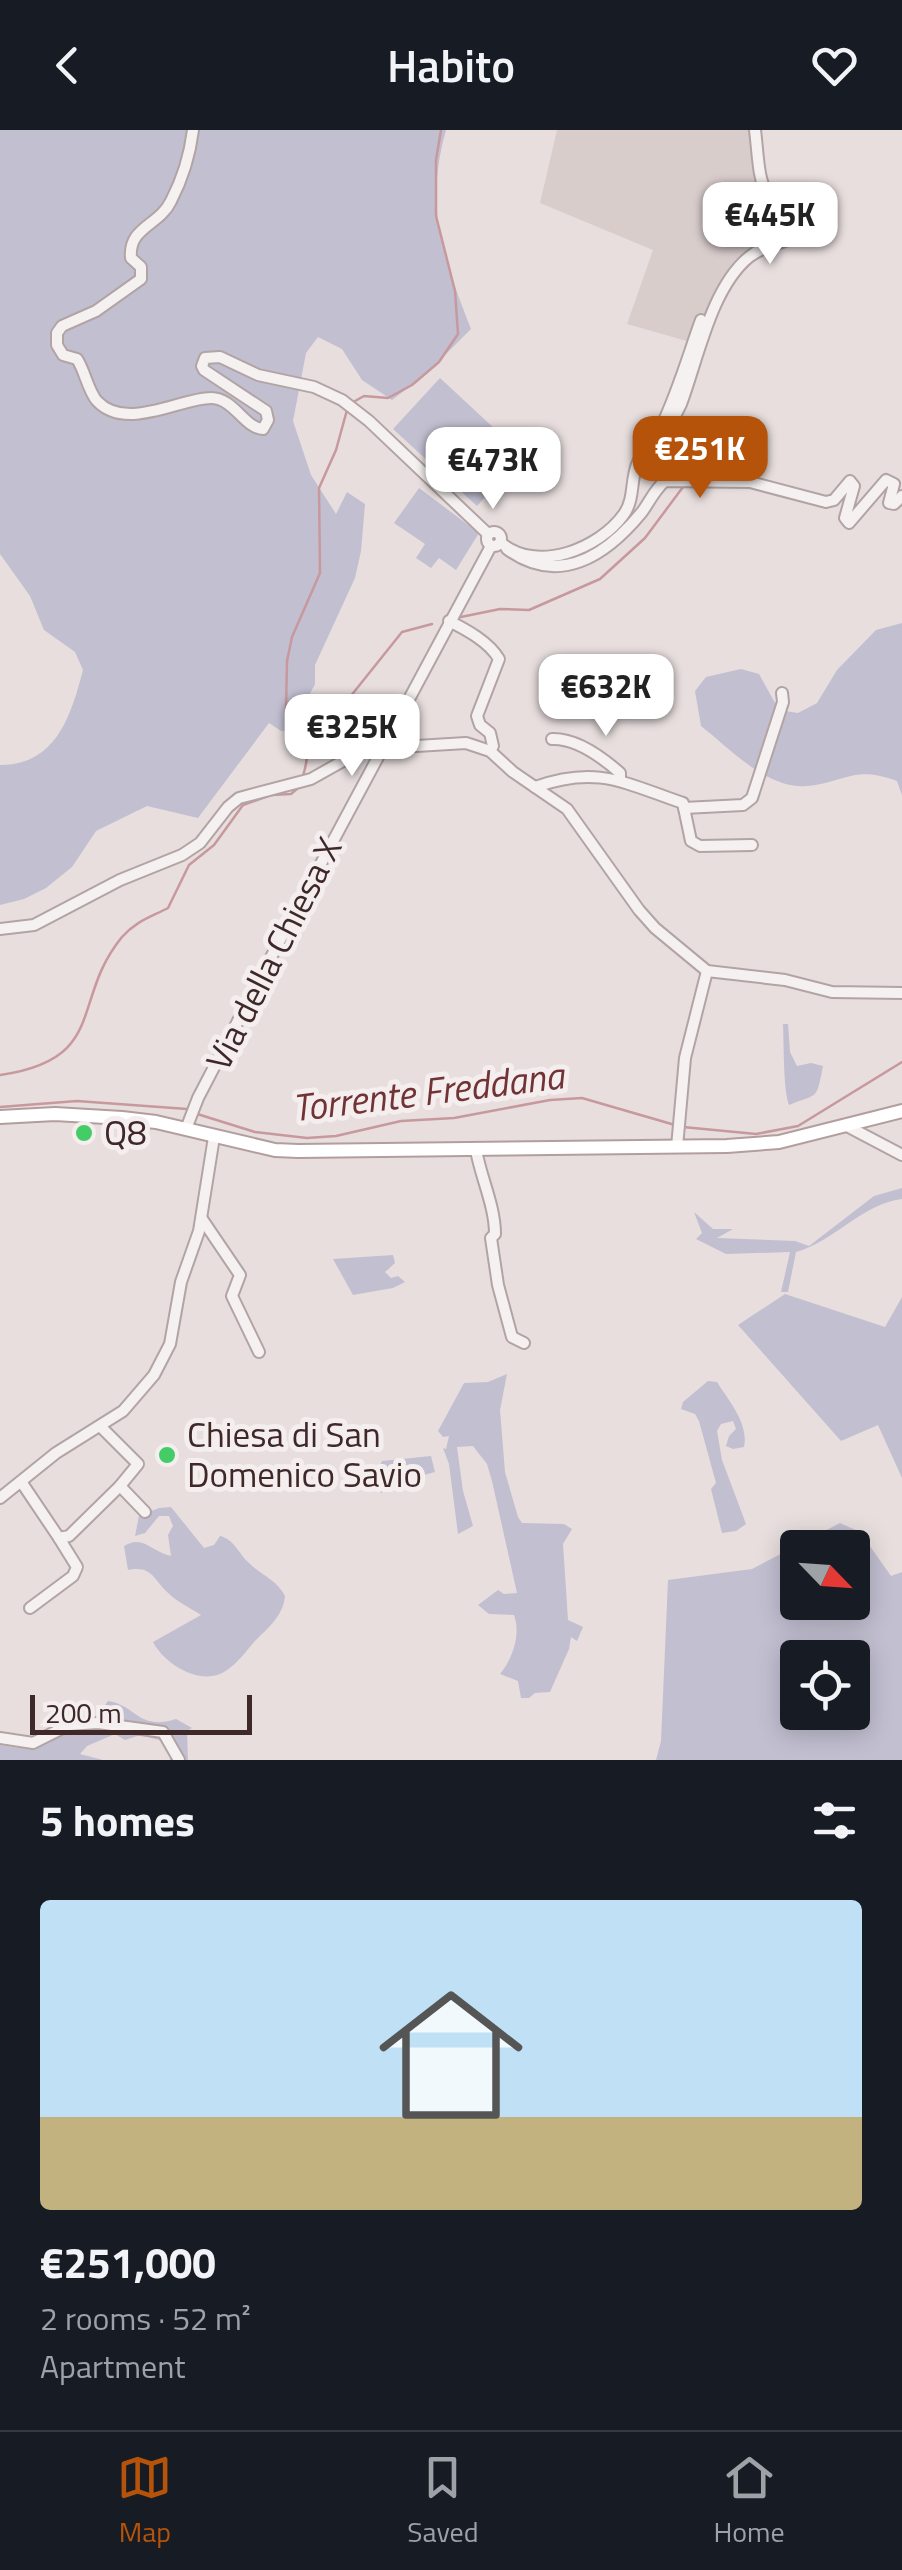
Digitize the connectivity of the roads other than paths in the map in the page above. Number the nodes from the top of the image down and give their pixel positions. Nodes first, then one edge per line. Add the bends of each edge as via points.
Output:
1 (193, 130) edge
2 (755, 130) edge
3 (702, 320) dead end
4 (660, 430) junction
5 (902, 496) edge
6 (497, 543) junction
7 (450, 621) junction
8 (782, 693) dead end
9 (552, 739) dead end
10 (388, 742) junction
11 (490, 751) junction
12 (620, 782) junction
13 (535, 787) junction
14 (684, 808) junction
15 (752, 845) dead end
16 (0, 929) edge
17 (707, 970) junction
18 (902, 992) edge
19 (902, 1111) edge
20 (0, 1118) edge
21 (188, 1125) junction
22 (847, 1126) junction
23 (214, 1137) junction
24 (677, 1147) junction
25 (476, 1150) junction
26 (902, 1155) edge
27 (202, 1219) junction
28 (524, 1344) dead end
29 (259, 1352) dead end
30 (100, 1426) junction
31 (22, 1483) junction
32 (120, 1486) junction
33 (0, 1498) edge
34 (145, 1512) dead end
35 (59, 1538) junction
36 (30, 1608) dead end
37 (0, 1738) edge
38 (179, 1760) edge

1 - 6 street via 171,201 130,246 140,278 96,311 62,326 56,346 86,372 97,401 122,412 155,412 212,398 262,429 266,411 204,370 204,358 215,356 328,393 370,421
2 - 4 street via 759,177 769,198 811,226 752,254 732,272 681,404
3 - 4 street
4 - 6 street via 639,459 629,506 592,544 566,554 528,554
5 - 6 street via 888,503 894,484 886,480 849,523 850,481 826,502 750,482 666,481 632,522 573,565 543,566
6 - 7 street, Via della Chiesa X
7 - 10 street, Via della Chiesa X
7 - 11 street via 499,660 477,716 490,733
8 - 14 street via 752,798
9 - 12 street via 573,742 614,768
10 - 11 street via 400,748 466,743
10 - 16 street via 301,782 239,798 182,855 34,925
10 - 21 street, Via della Chiesa X
11 - 13 street
12 - 13 street via 576,775
12 - 14 street
13 - 17 street via 574,817 654,928
14 - 15 street via 691,841 700,846
17 - 18 street via 832,992
17 - 24 street via 684,1058
19 - 22 main road
20 - 21 main road via 94,1116
21 - 23 main road
22 - 24 main road via 779,1142
22 - 26 street
23 - 25 main road via 298,1151
23 - 27 street
24 - 25 main road
25 - 28 street via 495,1220 498,1285 512,1336
27 - 29 street via 240,1275 232,1296
27 - 30 street via 161,1364 135,1402
30 - 31 street
30 - 32 street via 138,1464
31 - 33 street
31 - 35 street
32 - 34 street
32 - 35 street
35 - 36 street via 77,1567
37 - 38 street via 33,1743 69,1725 98,1724 163,1732

